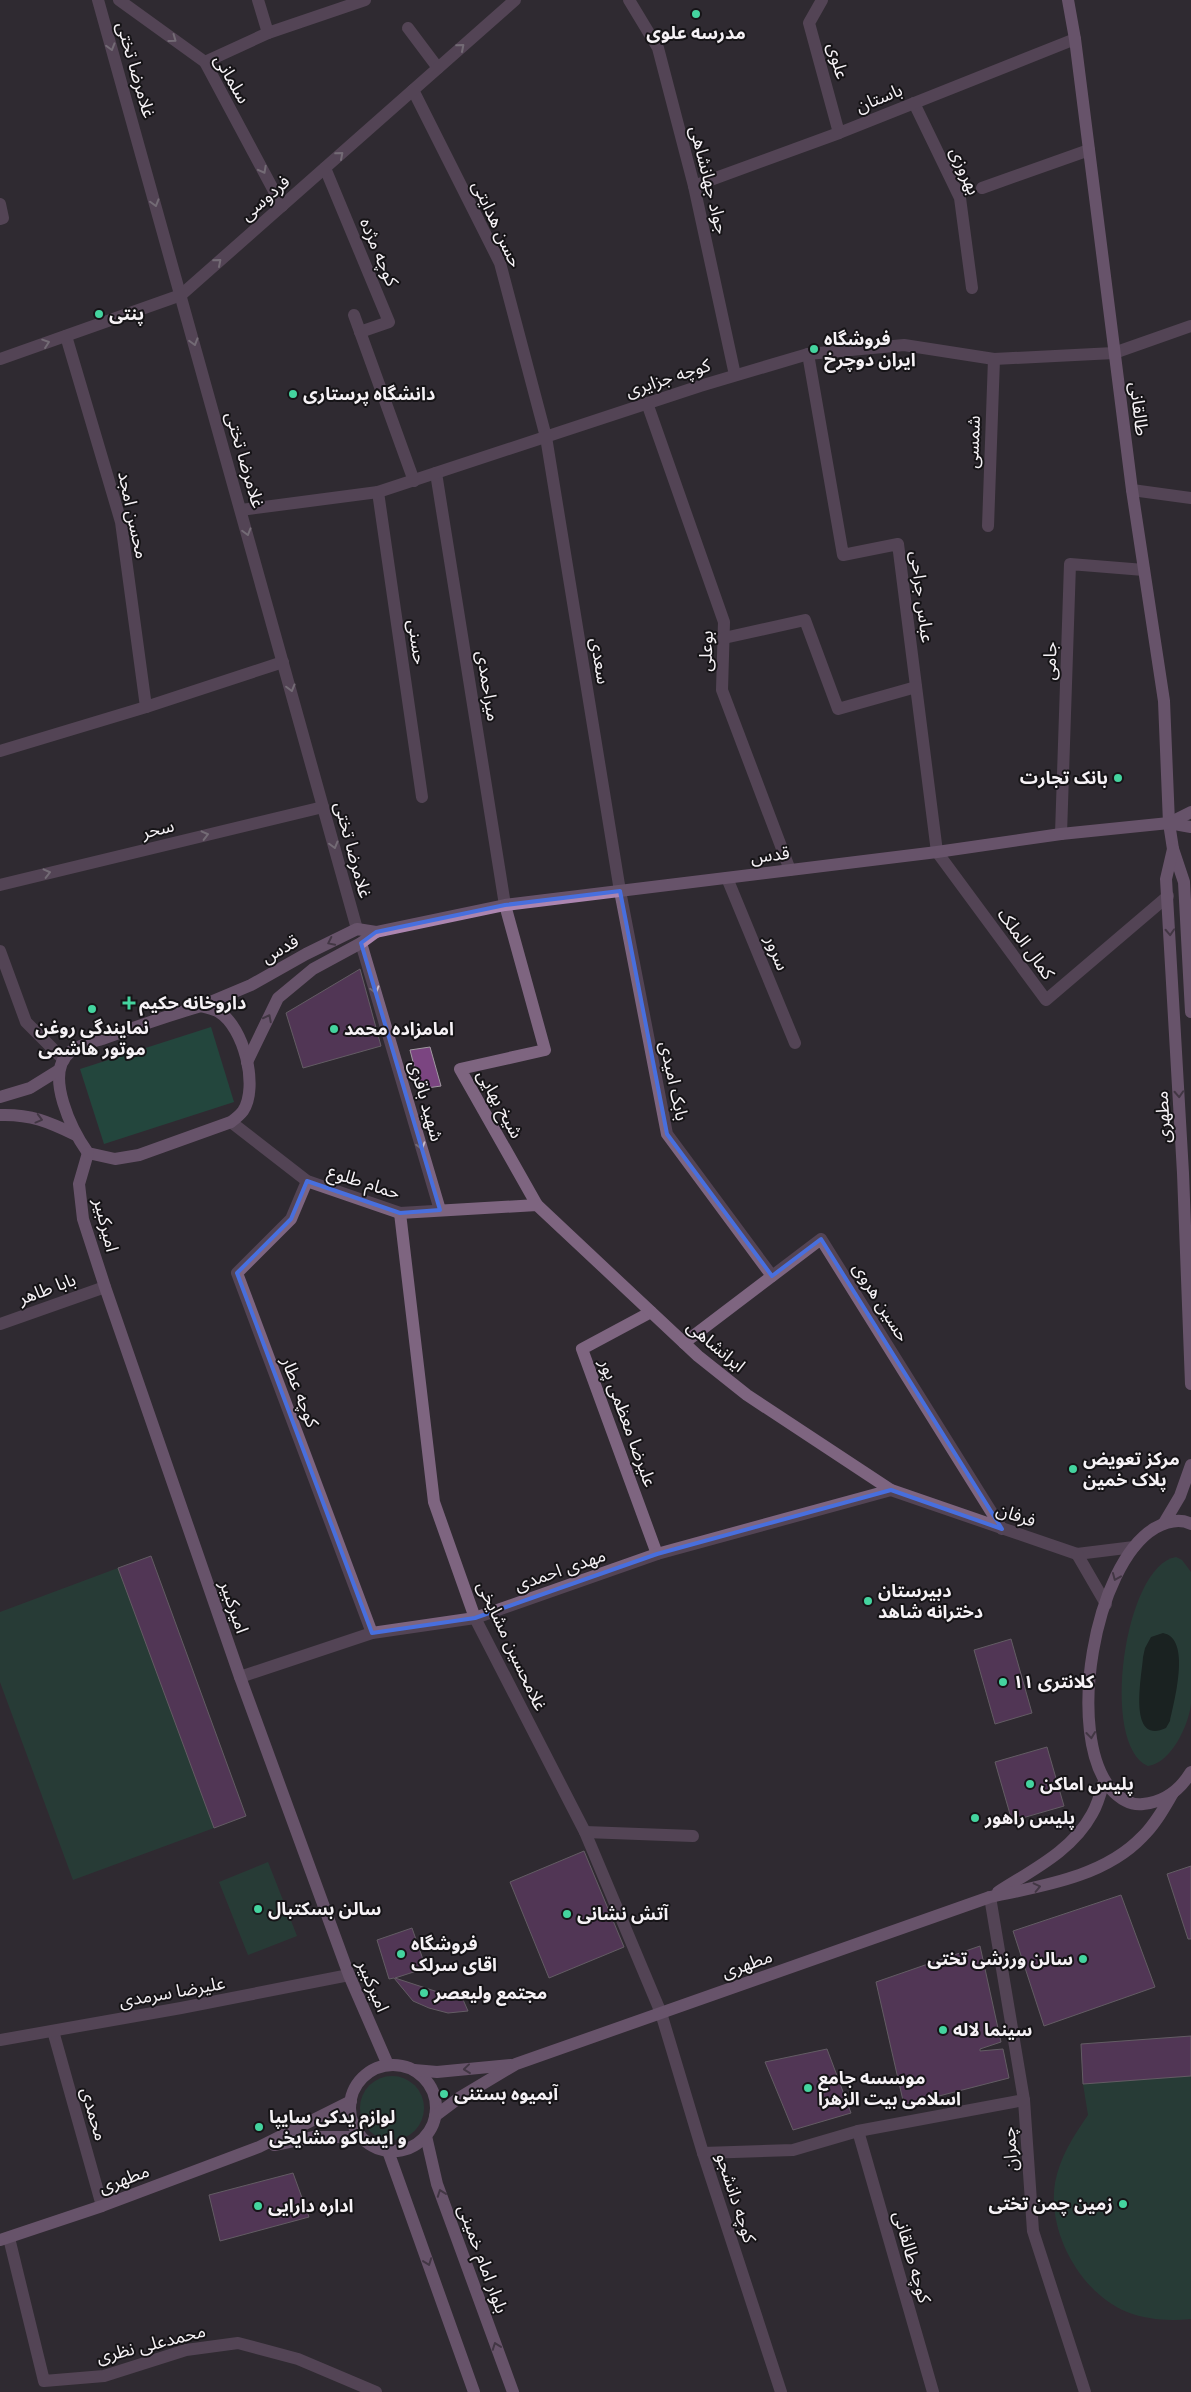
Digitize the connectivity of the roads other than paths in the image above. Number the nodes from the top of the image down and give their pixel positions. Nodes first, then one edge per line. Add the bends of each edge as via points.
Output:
1 (98, 0) edge
2 (119, 0) edge
3 (258, 0) edge
4 (365, 0) edge
5 (515, 0) edge
6 (629, 0) edge
7 (822, 0) edge
8 (1068, 0) edge
9 (408, 28) dead end
10 (268, 33) junction
11 (1075, 39) junction
12 (205, 62) junction
13 (438, 68) junction
14 (413, 90) junction
15 (914, 103) junction
16 (839, 133) junction
17 (1089, 150) junction
18 (325, 168) junction
19 (694, 186) junction
20 (982, 188) dead end
21 (0, 204) edge
22 (282, 206) junction
23 (0, 219) edge
24 (972, 288) dead end
25 (181, 295) junction
26 (354, 315) dead end
27 (1191, 326) edge
28 (360, 332) junction
29 (66, 336) junction
30 (1114, 353) junction
31 (808, 354) junction
32 (0, 359) edge
33 (994, 359) junction
34 (735, 375) junction
35 (647, 403) junction
36 (546, 437) junction
37 (436, 473) junction
38 (414, 480) junction
39 (1132, 490) junction
40 (378, 492) junction
41 (1191, 498) edge
42 (241, 510) junction
43 (988, 526) dead end
44 (1144, 570) junction
45 (724, 638) junction
46 (283, 662) junction
47 (916, 687) junction
48 (146, 707) junction
49 (0, 751) edge
50 (422, 797) dead end
51 (323, 807) junction
52 (1191, 812) edge
53 (1169, 823) junction
54 (1191, 827) edge
55 (1061, 834) junction
56 (1172, 849) junction
57 (937, 852) junction
58 (790, 870) junction
59 (727, 878) junction
60 (0, 884) edge
61 (620, 891) junction
62 (1168, 896) junction
63 (505, 905) junction
64 (357, 929) junction
65 (376, 932) junction
66 (362, 943) junction
67 (0, 951) edge
68 (201, 1006) junction
69 (1191, 1012) edge
70 (795, 1043) dead end
71 (246, 1062) junction
72 (61, 1065) junction
73 (0, 1097) edge
74 (0, 1115) edge
75 (231, 1122) junction
76 (76, 1136) junction
77 (88, 1154) junction
78 (1187, 1171) edge
79 (307, 1182) junction
80 (537, 1205) junction
81 (440, 1210) junction
82 (400, 1213) junction
83 (772, 1276) junction
84 (105, 1287) junction
85 (651, 1312) junction
86 (0, 1324) edge
87 (684, 1343) junction
88 (1191, 1384) edge
89 (1191, 1465) edge
90 (891, 1490) junction
91 (1164, 1523) junction
92 (1191, 1524) edge
93 (1002, 1529) junction
94 (1134, 1547) junction
95 (657, 1554) junction
96 (1077, 1554) junction
97 (1106, 1604) junction
98 (475, 1618) junction
99 (372, 1633) junction
100 (240, 1677) junction
101 (1189, 1778) edge
102 (1104, 1781) junction
103 (1173, 1793) junction
104 (585, 1832) junction
105 (693, 1836) dead end
106 (990, 1897) junction
107 (349, 1975) junction
108 (661, 2013) junction
109 (53, 2031) junction
110 (0, 2040) edge
111 (516, 2064) junction
112 (388, 2065) junction
113 (414, 2070) junction
114 (1024, 2100) junction
115 (351, 2101) junction
116 (435, 2116) junction
117 (858, 2131) junction
118 (426, 2136) junction
119 (361, 2137) junction
120 (259, 2148) junction
121 (388, 2150) junction
122 (703, 2153) junction
123 (102, 2206) junction
124 (4, 2239) edge
125 (376, 2392) edge
126 (474, 2392) edge
127 (513, 2392) edge
128 (780, 2392) edge
129 (934, 2392) edge
130 (1085, 2392) edge

1 -> 25 street, غلامرضا تختی
2 -> 12 street, سلمانی
3 - 10 street
4 - 10 street
13 -> 5 street, فردوسی
6 - 19 street, جواد جهانشاهی via 658,48
7 - 16 street, علوی via 810,22
8 - 11 main road, طالقانی
9 - 13 street
10 - 12 street
11 - 15 street, باستان
11 - 17 main road, طالقانی
12 -> 22 street, سلمانی
13 - 14 street, فردوسی
18 -> 14 street, فردوسی
14 - 36 street, حسن هدایتی via 500,263
15 - 16 street, باستان
15 - 24 street, بهروزی via 960,198
16 - 19 street, باستان
17 - 20 street
17 - 30 main road, طالقانی
18 - 22 street, فردوسی
18 - 28 street, کوچه مژده via 389,322
19 - 34 street, جواد جهانشاهی
21 - 23 street via 3,218
25 -> 22 street, فردوسی
25 - 29 street, فردوسی
25 -> 42 street, غلامرضا تختی
26 - 28 street
27 - 30 street, کوچه جزایری
28 - 38 street
32 -> 29 street, فردوسی
29 - 48 street, محسن امجد via 121,522
30 - 33 street, کوچه جزایری
30 - 39 main road, طالقانی
31 - 33 street, کوچه جزایری via 904,345
31 - 34 street, کوچه جزایری
31 - 47 street, عباس جراحی via 843,555 898,544
33 - 43 street, شمسی
34 - 35 street, کوچه جزایری
35 - 36 street, کوچه جزایری
35 - 45 street, بوعلی via 724,622
36 - 37 street, کوچه جزایری
36 - 61 street, سعدی
37 - 38 street, کوچه جزایری
37 - 63 street, میراحمدی
38 - 40 street, کوچه جزایری
39 - 41 street
39 - 44 main road, طالقانی
40 - 42 street, کوچه جزایری
40 - 50 street, حسنی
42 -> 46 street, غلامرضا تختی
44 - 53 main road, طالقانی via 1164,701
44 - 55 street, جامی via 1070,564
45 - 47 street via 805,620 838,709
45 - 58 street, بوعلی via 722,690
46 - 48 street
46 -> 51 street, غلامرضا تختی
47 - 57 street, عباس جراحی
48 - 49 street
60 -> 51 street, سحر
51 -> 64 street, غلامرضا تختی
52 - 53 main road
53 - 54 main road
53 - 55 main road, قدس
53 - 56 main road, مطهری
55 - 57 main road, قدس
56 - 62 main road, مطهری via 1166,879
56 - 69 main road, مطهری via 1184,882
57 - 58 main road, قدس
57 - 62 street, کمال الملک via 1046,1000
58 - 59 main road, قدس
59 - 61 main road, قدس
59 - 70 street, سرور
61 - 63 main road, قدس
61 - 83 street, بابک امیدی via 667,1134
62 -> 78 main road, مطهری
63 - 65 main road, قدس
63 - 80 street, شیخ بهایی via 545,1050 460,1069
64 - 65 main road, قدس
64 -> 68 main road, قدس via 251,985
65 - 66 main road, قدس
71 -> 66 main road, قدس via 278,998 313,969
66 -> 81 street, شهید باقری
67 - 72 street via 26,1022
68 - 71 main road via 219,1012 230,1021 239,1034
68 - 72 main road via 78,1047
71 - 75 main road via 249,1077 247,1101 242,1112
72 - 73 main road via 30,1088
72 - 76 main road via 60,1090
74 -> 76 main road via 44,1120
75 - 77 main road via 139,1155 115,1159
75 - 79 street, حمام طلوع
76 - 77 main road
77 - 84 main road, امیرکبیر via 80,1184 83,1219
78 - 88 main road, مطهری
79 - 82 street, حمام طلوع
79 - 99 street, کوچه عطار via 291,1219 237,1273
80 - 81 street, حمام طلوع
80 - 85 street, ایرانشاهی
81 - 82 street, حمام طلوع
82 - 98 street, غلامحسین مشایخی via 434,1502
83 - 87 street, حسین هروی
83 - 93 street, حسین هروی via 822,1239
84 - 86 street, بابا طاهر
84 - 100 main road, امیرکبیر
85 - 87 street, ایرانشاهی
85 - 95 street, علیرضا معظمی پور via 582,1348
87 - 90 street, ایرانشاهی via 747,1395
89 - 91 main road via 1180,1496
90 - 93 street, فرفان
90 - 95 street, مهدی احمدی
91 - 92 main road via 1184,1521
91 - 94 main road via 1147,1533
93 - 96 street, فرفان
94 - 96 street, فرفان
94 -> 97 main road via 1121,1565
95 - 98 street, مهدی احمدی
96 - 97 street
97 -> 102 main road via 1094,1652 1089,1700 1092,1745
98 - 99 street, مهدی احمدی
98 - 104 street, غلامحسین مشایخی
99 - 100 street, مهدی احمدی
100 - 107 main road, امیرکبیر
101 - 103 main road
102 - 103 main road via 1117,1796 1136,1805 1157,1803
102 - 106 main road, مطهری via 1093,1814 1076,1838
106 -> 103 main road, مطهری via 1064,1881 1120,1856 1143,1837
104 - 105 street
104 - 108 street, غلامحسین مشایخی
106 - 108 main road, مطهری
106 - 114 street, چمران
107 - 109 street, علیرضا سرمدی
107 - 112 main road, امیرکبیر
108 - 111 main road, مطهری
108 - 122 street, کوچه دانشجو
109 - 110 street, علیرضا سرمدی
109 - 123 street, محمدی
111 -> 113 main road, مطهری via 437,2072
111 - 116 main road, مطهری
112 - 113 main road
112 - 115 main road via 363,2077
113 - 116 main road via 432,2089 436,2102
114 - 117 street
114 - 130 street, چمران via 1033,2231
115 - 119 main road via 354,2126
115 - 120 main road, مطهری
116 - 118 main road
117 - 122 street via 793,2150
117 - 129 street, کوچه طالقانی
118 - 121 main road via 408,2147
127 -> 118 main road, بلوار امام خمینی via 437,2184
119 - 120 main road, مطهری via 314,2138
119 - 121 main road
120 - 123 main road, مطهری
121 -> 126 main road
122 - 128 street, کوچه دانشجو
123 - 124 main road, مطهری
124 - 125 street, محمدعلی نظری via 44,2381 104,2376 186,2350 238,2343 298,2359

